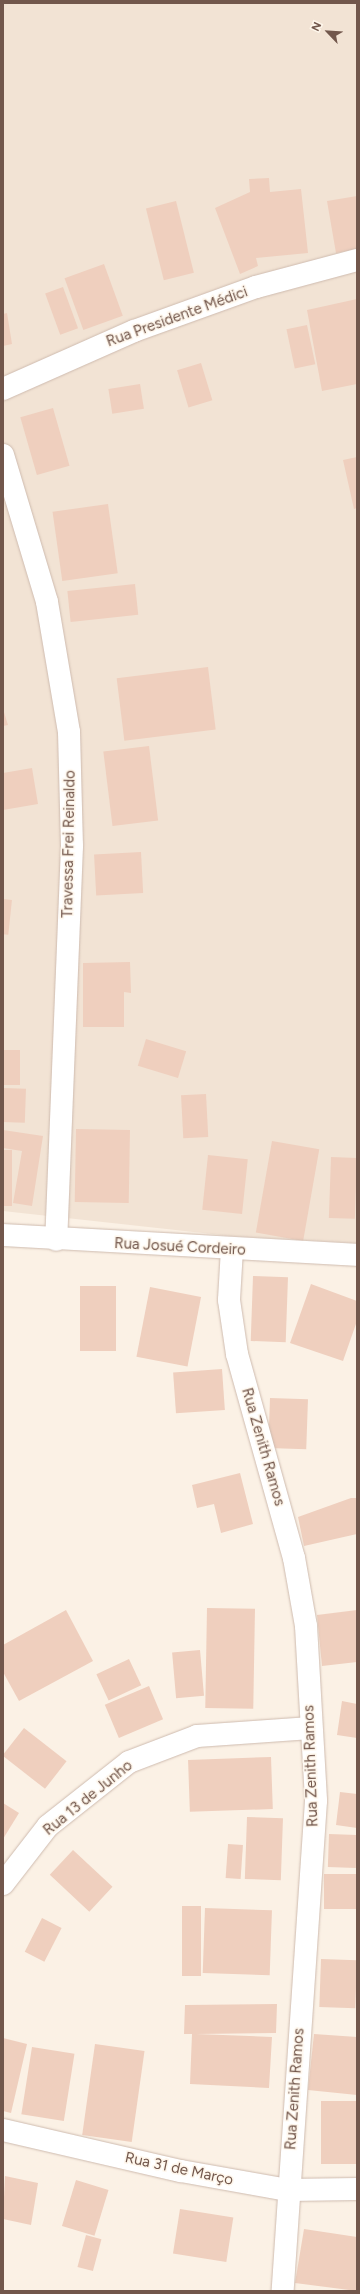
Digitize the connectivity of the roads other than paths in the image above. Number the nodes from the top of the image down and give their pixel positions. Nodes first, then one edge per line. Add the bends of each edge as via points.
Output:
1 (357, 260) edge
2 (3, 389) edge
3 (3, 455) edge
4 (3, 1235) edge
5 (56, 1240) junction
6 (232, 1249) junction
7 (357, 1255) edge
8 (311, 1728) junction
9 (3, 1884) edge
10 (3, 2130) edge
11 (357, 2189) edge
12 (288, 2190) junction
13 (283, 2291) edge

1 - 2 street, Rua Presidente Médici via 256,287 134,331
3 - 5 street, Travessa Frei Reinaldo via 47,602 69,732 72,846
4 - 5 street, Rua Josué Cordeiro
5 - 6 street, Rua Josué Cordeiro
6 - 7 street, Rua Josué Cordeiro
6 - 8 street, Rua Zenith Ramos via 229,1300 238,1354 294,1558 306,1626
8 - 9 street, Rua 13 de Junho via 197,1736 128,1762 48,1826
8 - 12 street, Rua Zenith Ramos via 316,1801
10 - 12 street, Rua 31 de Março via 181,2171
11 - 12 street, Rua 31 de Março
12 - 13 street, Rua Zenith Ramos

